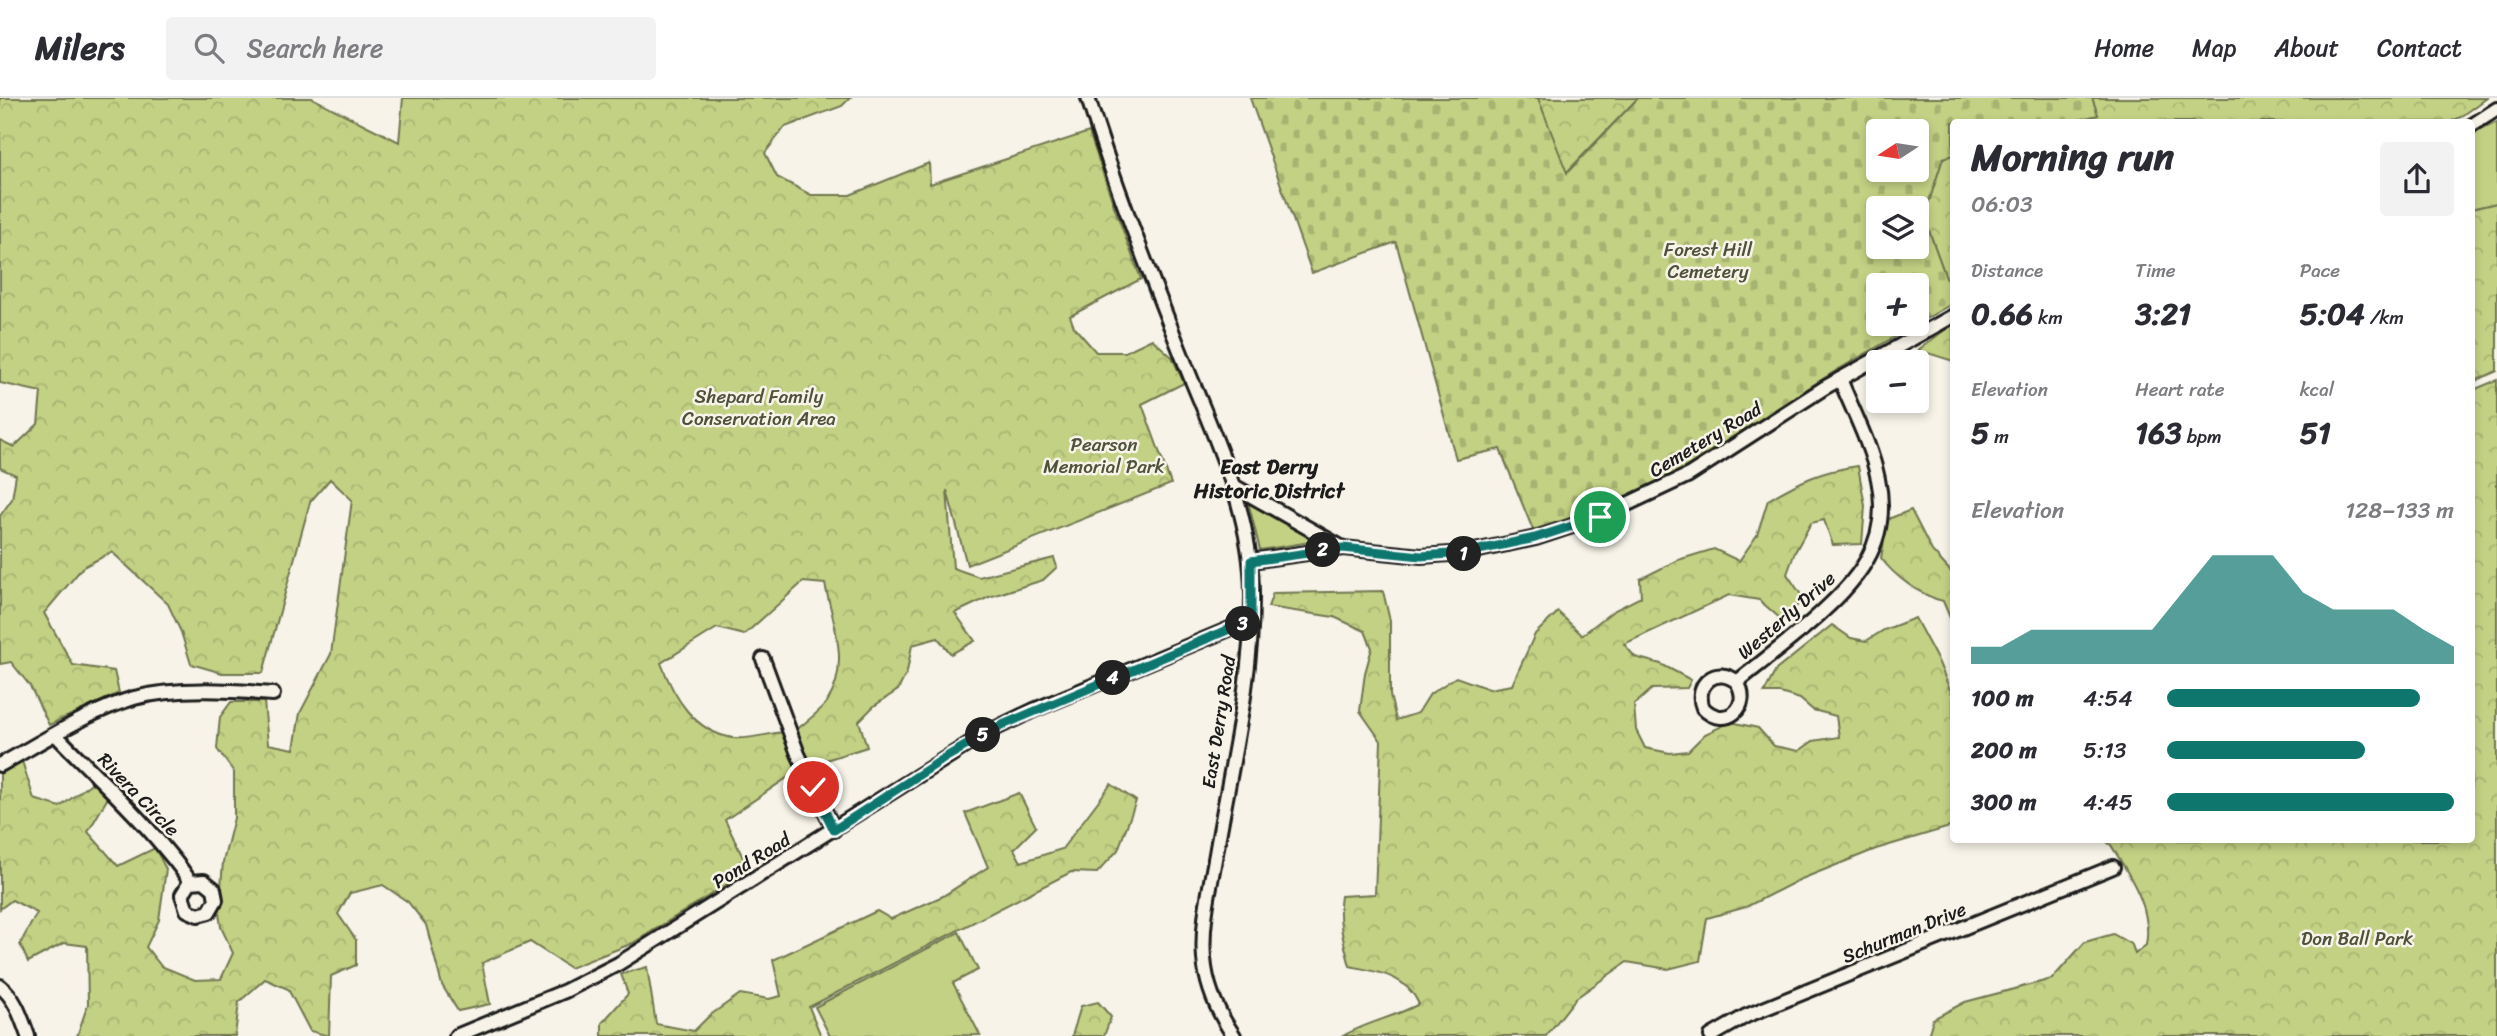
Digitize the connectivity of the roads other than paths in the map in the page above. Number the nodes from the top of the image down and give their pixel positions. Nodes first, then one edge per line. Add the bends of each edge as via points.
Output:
1 (1088, 98) edge
2 (2497, 109) edge
3 (2475, 123) edge
4 (1950, 318) edge
5 (1840, 379) junction
6 (1234, 486) junction
7 (1343, 548) junction
8 (1251, 561) junction
9 (1251, 620) junction
10 (763, 659) dead end
11 (1737, 682) dead end
12 (273, 694) dead end
13 (56, 735) junction
14 (0, 765) edge
15 (834, 830) junction
16 (2113, 867) dead end
17 (190, 883) dead end
18 (0, 986) edge
19 (28, 1036) edge
20 (456, 1036) edge
21 (1234, 1036) edge
22 (1711, 1036) edge

1 - 6 street, East Derry Road via 1130,224
2 - 3 street
4 - 5 street, Cemetery Road
5 - 7 street, Cemetery Road via 1702,468 1600,517 1535,538 1465,553 1421,556
5 - 11 street, Westerly Drive via 1878,480 1881,508 1874,546 1844,592
6 - 7 street
6 - 8 street, East Derry Road
7 - 8 street, Cemetery Road
8 - 9 street, East Derry Road
9 - 15 street, Pond Road via 1000,726
9 - 21 street, East Derry Road via 1203,945 1210,990
10 - 15 street via 798,754
12 - 13 street via 183,692 135,698
13 - 14 street
13 - 17 street, Rivera Circle via 134,811
15 - 20 street, Pond Road via 594,977
16 - 22 street, Schurman Drive via 1746,1016
18 - 19 street via 17,1006

